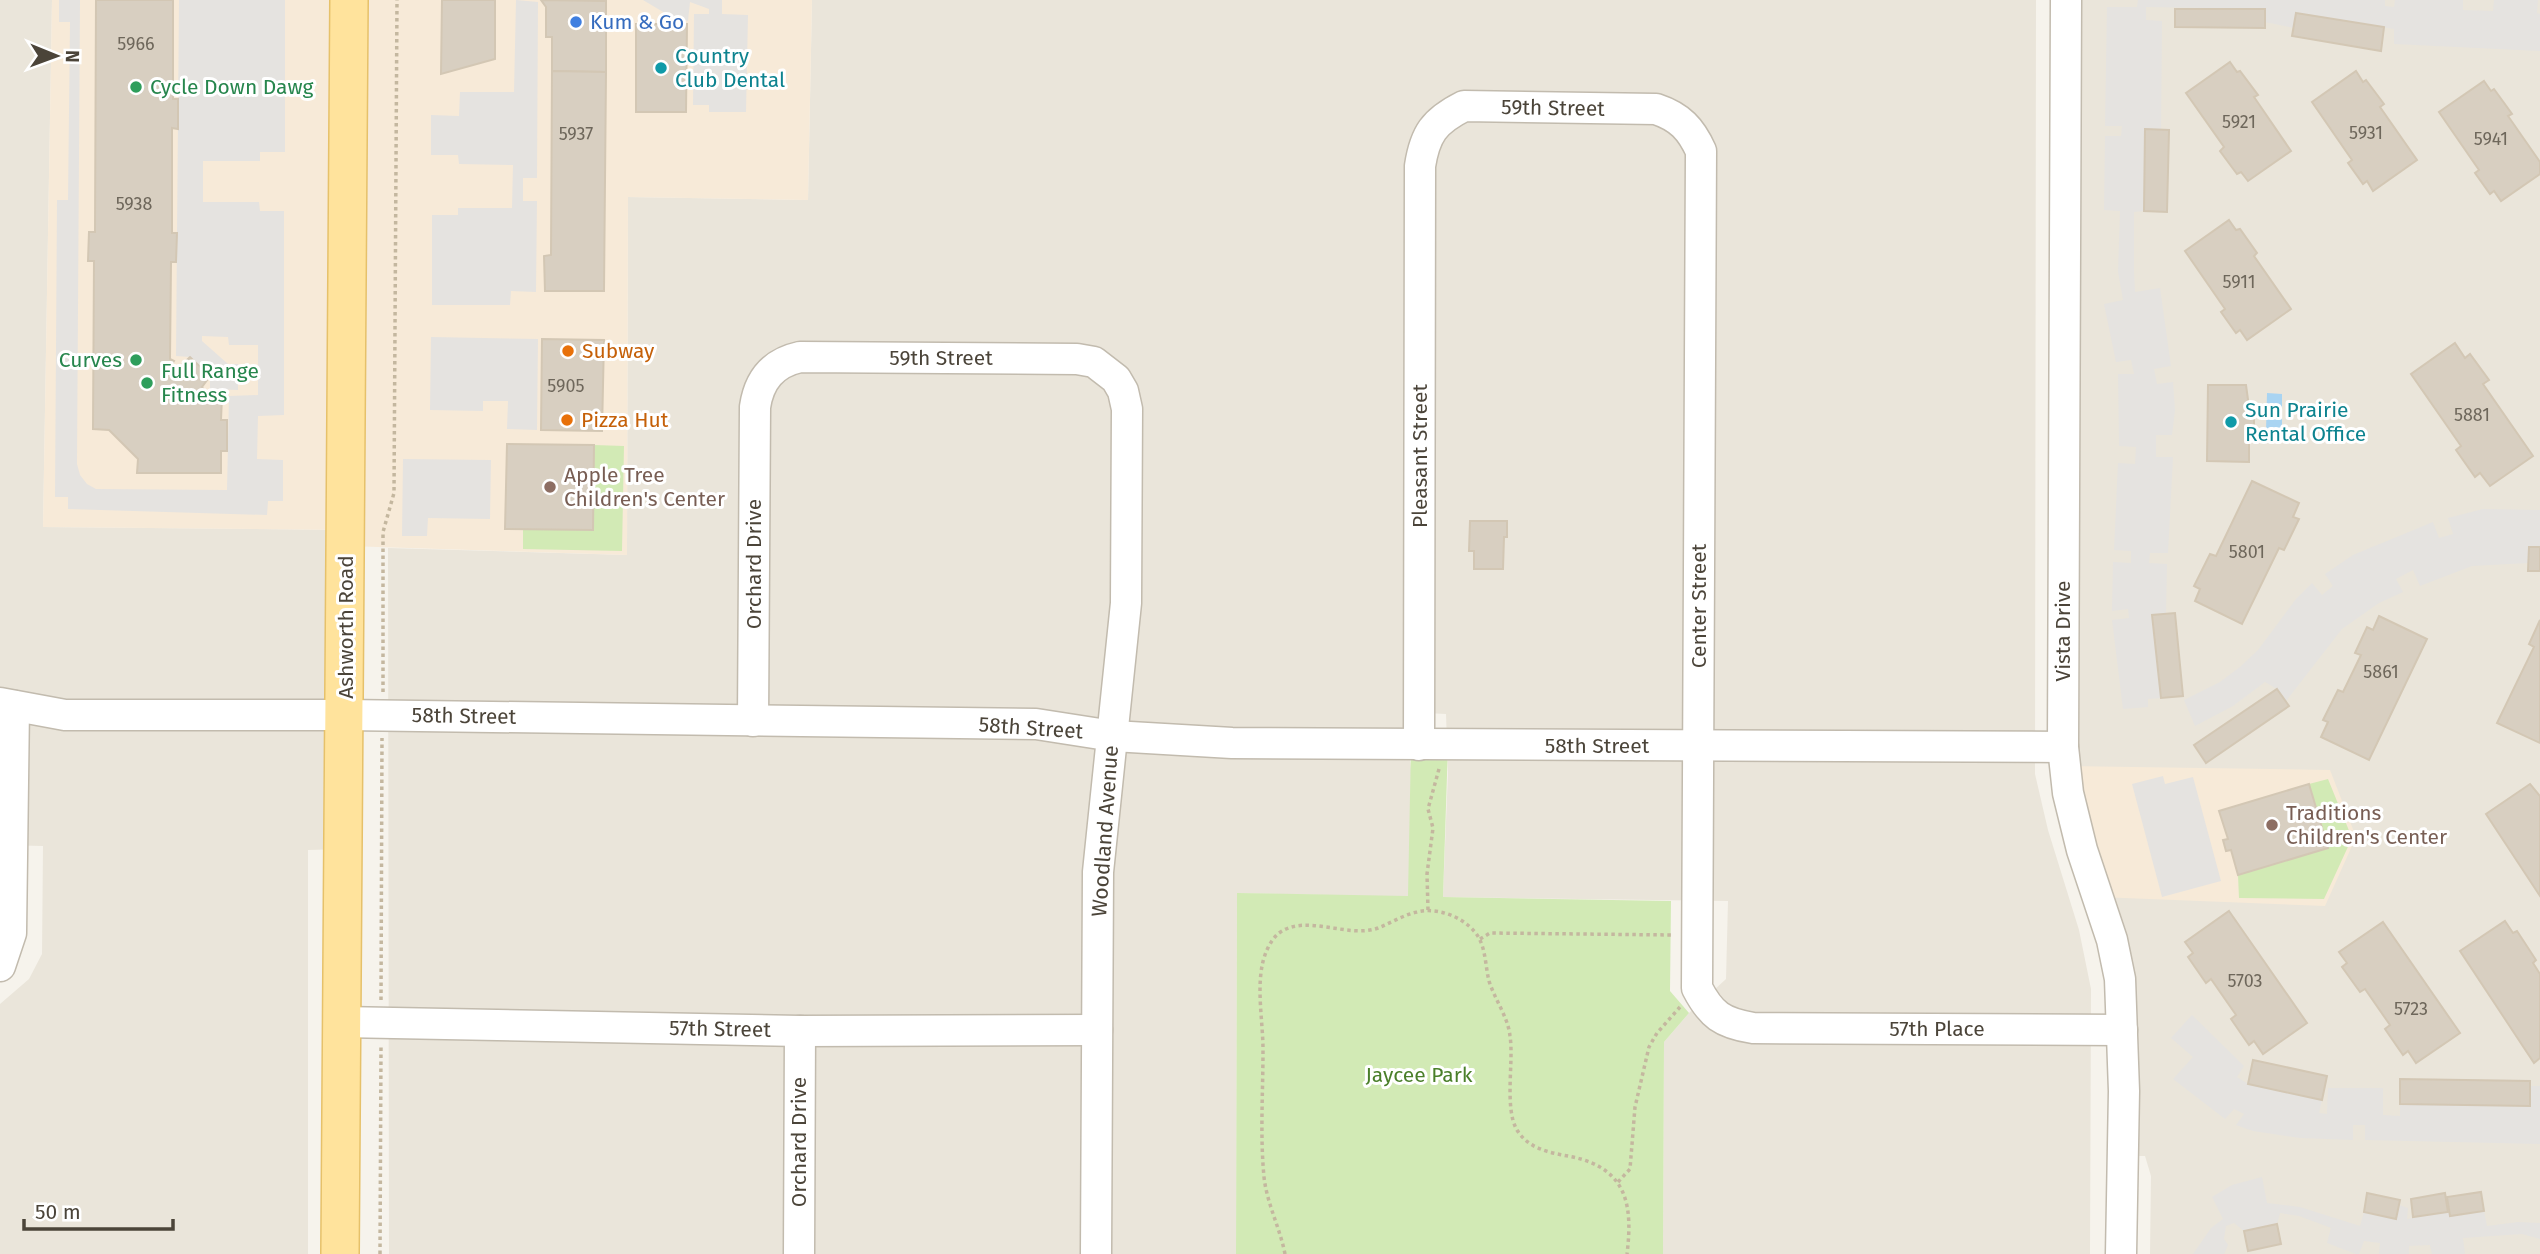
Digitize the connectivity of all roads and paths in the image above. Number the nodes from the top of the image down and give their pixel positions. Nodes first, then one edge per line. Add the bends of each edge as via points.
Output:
1 (349, 0) edge
2 (397, 0) edge
3 (2066, 0) edge
4 (1701, 151) joint
5 (1420, 166) joint
6 (755, 407) joint
7 (1127, 409) joint
8 (383, 698) dead end
9 (7, 704) edge
10 (346, 715) junction
11 (753, 721) junction
12 (383, 727) dead end
13 (1113, 736) junction
14 (1430, 745) junction
15 (1698, 746) junction
16 (2063, 747) junction
17 (1428, 910) junction
18 (1674, 935) dead end
19 (1480, 939) junction
20 (0, 966) edge
21 (1680, 1007) dead end
22 (342, 1022) junction
23 (381, 1023) junction
24 (1753, 1028) joint
25 (1097, 1030) junction
26 (2122, 1030) junction
27 (800, 1031) junction
28 (1618, 1182) junction
29 (340, 1254) edge
30 (380, 1254) edge
31 (799, 1254) edge
32 (1096, 1254) edge
33 (1285, 1254) edge
34 (1627, 1254) edge
35 (2121, 1254) edge

1 - 10 main road, Ashworth Road
2 - 8 path via 394,493 383,532
3 - 16 street, Vista Drive
4 - 5 street, 59th Street via 1686,125 1656,109 1464,106 1432,129
4 - 15 street, Center Street
5 - 14 street, Pleasant Street
6 - 7 street, 59th Street via 764,378 775,367 800,357 833,357 1094,362 1116,379
6 - 11 street, Orchard Drive
7 - 13 street, Woodland Avenue via 1126,603
9 - 10 street, 58th Street via 65,715
9 - 20 street via 11,933
10 - 11 street, 58th Street
10 - 22 main road, Ashworth Road
11 - 13 street, 58th Street via 1036,724
12 - 23 path
13 - 14 street, 58th Street via 1232,743
13 - 25 street, Woodland Avenue via 1098,872
14 - 15 street, 58th Street
14 - 17 path via 1438,776 1428,809 1433,828 1427,867
15 - 16 street, 58th Street
15 - 24 street, Center Street via 1697,988 1717,1016
16 - 26 street, Vista Drive via 2079,839 2115,953
17 - 19 path via 1463,921
17 - 33 path via 1365,932 1287,929 1272,940 1266,954 1261,978 1264,1178
18 - 19 path via 1490,933
19 - 28 path via 1490,983 1510,1034 1510,1087 1517,1130 1534,1146 1596,1164
21 - 28 path via 1648,1047 1635,1107 1630,1169
22 - 23 street, 57th Street
22 - 29 main road, Ashworth Road
23 - 27 street, 57th Street
23 - 30 path
24 - 26 street, 57th Place
25 - 27 street, 57th Street
25 - 32 street, Woodland Avenue
26 - 35 street, Vista Drive
27 - 31 street, Orchard Drive
28 - 34 path via 1628,1203

